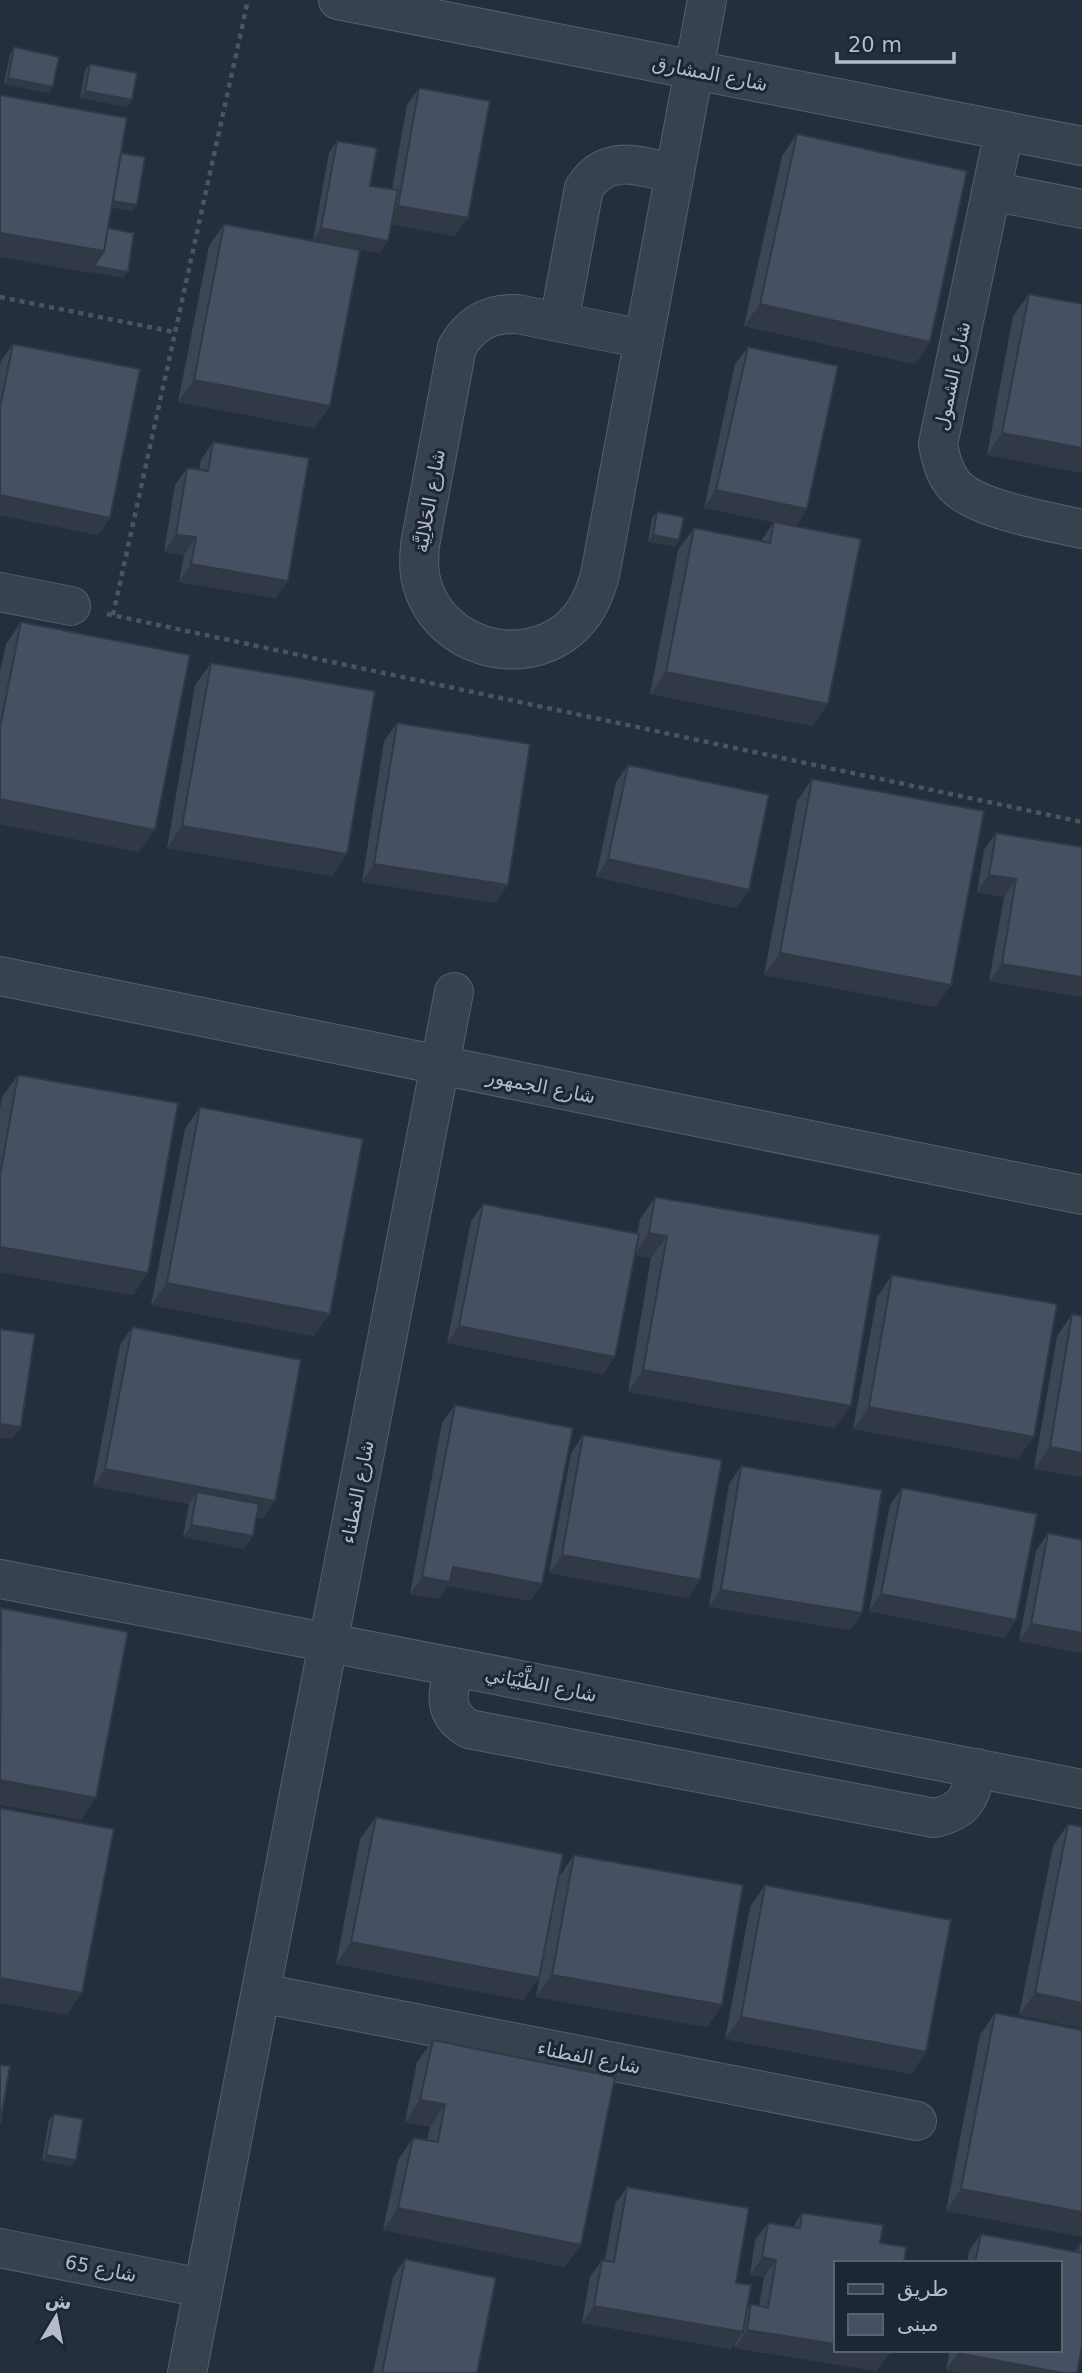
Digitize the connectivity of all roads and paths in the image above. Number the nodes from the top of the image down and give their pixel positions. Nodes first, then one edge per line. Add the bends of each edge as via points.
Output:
1 (248, 0) edge
2 (338, 0) edge
3 (707, 0) edge
4 (694, 70) junction
5 (1004, 131) junction
6 (1082, 146) edge
7 (674, 174) junction
8 (991, 191) junction
9 (1082, 209) edge
10 (0, 298) edge
11 (559, 322) junction
12 (174, 332) junction
13 (644, 339) junction
14 (1082, 529) edge
15 (0, 592) edge
16 (71, 606) joint
17 (113, 615) junction
18 (1082, 822) edge
19 (0, 976) edge
20 (454, 992) dead end
21 (440, 1066) junction
22 (1082, 1195) edge
23 (0, 1579) edge
24 (328, 1643) junction
25 (454, 1667) junction
26 (977, 1768) junction
27 (1082, 1788) edge
28 (261, 1993) junction
29 (917, 2120) dead end
30 (0, 2248) edge
31 (202, 2288) junction
32 (187, 2373) edge

1 - 12 path
2 - 4 street, شارع المشارق
3 - 4 street, شارع الحَلالِيَّة
4 - 5 street, شارع المشارق
4 - 7 street, شارع الحَلالِيَّة
5 - 6 street, شارع المشارق
5 - 8 street, شارع الشمول
7 - 11 street via 625,163 591,177 584,188
7 - 13 street, شارع الحَلالِيَّة
8 - 9 street
8 - 14 street, شارع الشمول via 941,423 942,466 970,499
10 - 12 path
11 - 13 street, شارع الحَلالِيَّة
11 - 13 street, شارع الحَلالِيَّة via 503,313 475,324 457,347 419,567 432,608 446,625 484,647 506,650 549,642 568,631 594,596
12 - 17 path
15 - 16 street
16 - 17 path
17 - 18 path
19 - 21 street, شارع الجمهور
20 - 21 street, شارع الفطناء
21 - 22 street, شارع الجمهور
21 - 24 street, شارع الفطناء
23 - 24 street, شارع الظَّبْيَاني
24 - 25 street, شارع الظَّبْيَاني
24 - 28 street, شارع الفطناء
25 - 26 street, شارع الظَّبْيَاني
25 - 26 street via 448,1692 451,1713 458,1723 482,1732 934,1818 965,1803
26 - 27 street, شارع الظَّبْيَاني
28 - 29 street, شارع الفطناء
28 - 31 street, شارع الفطناء
30 - 31 street, شارع 65
31 - 32 street, شارع الفطناء

